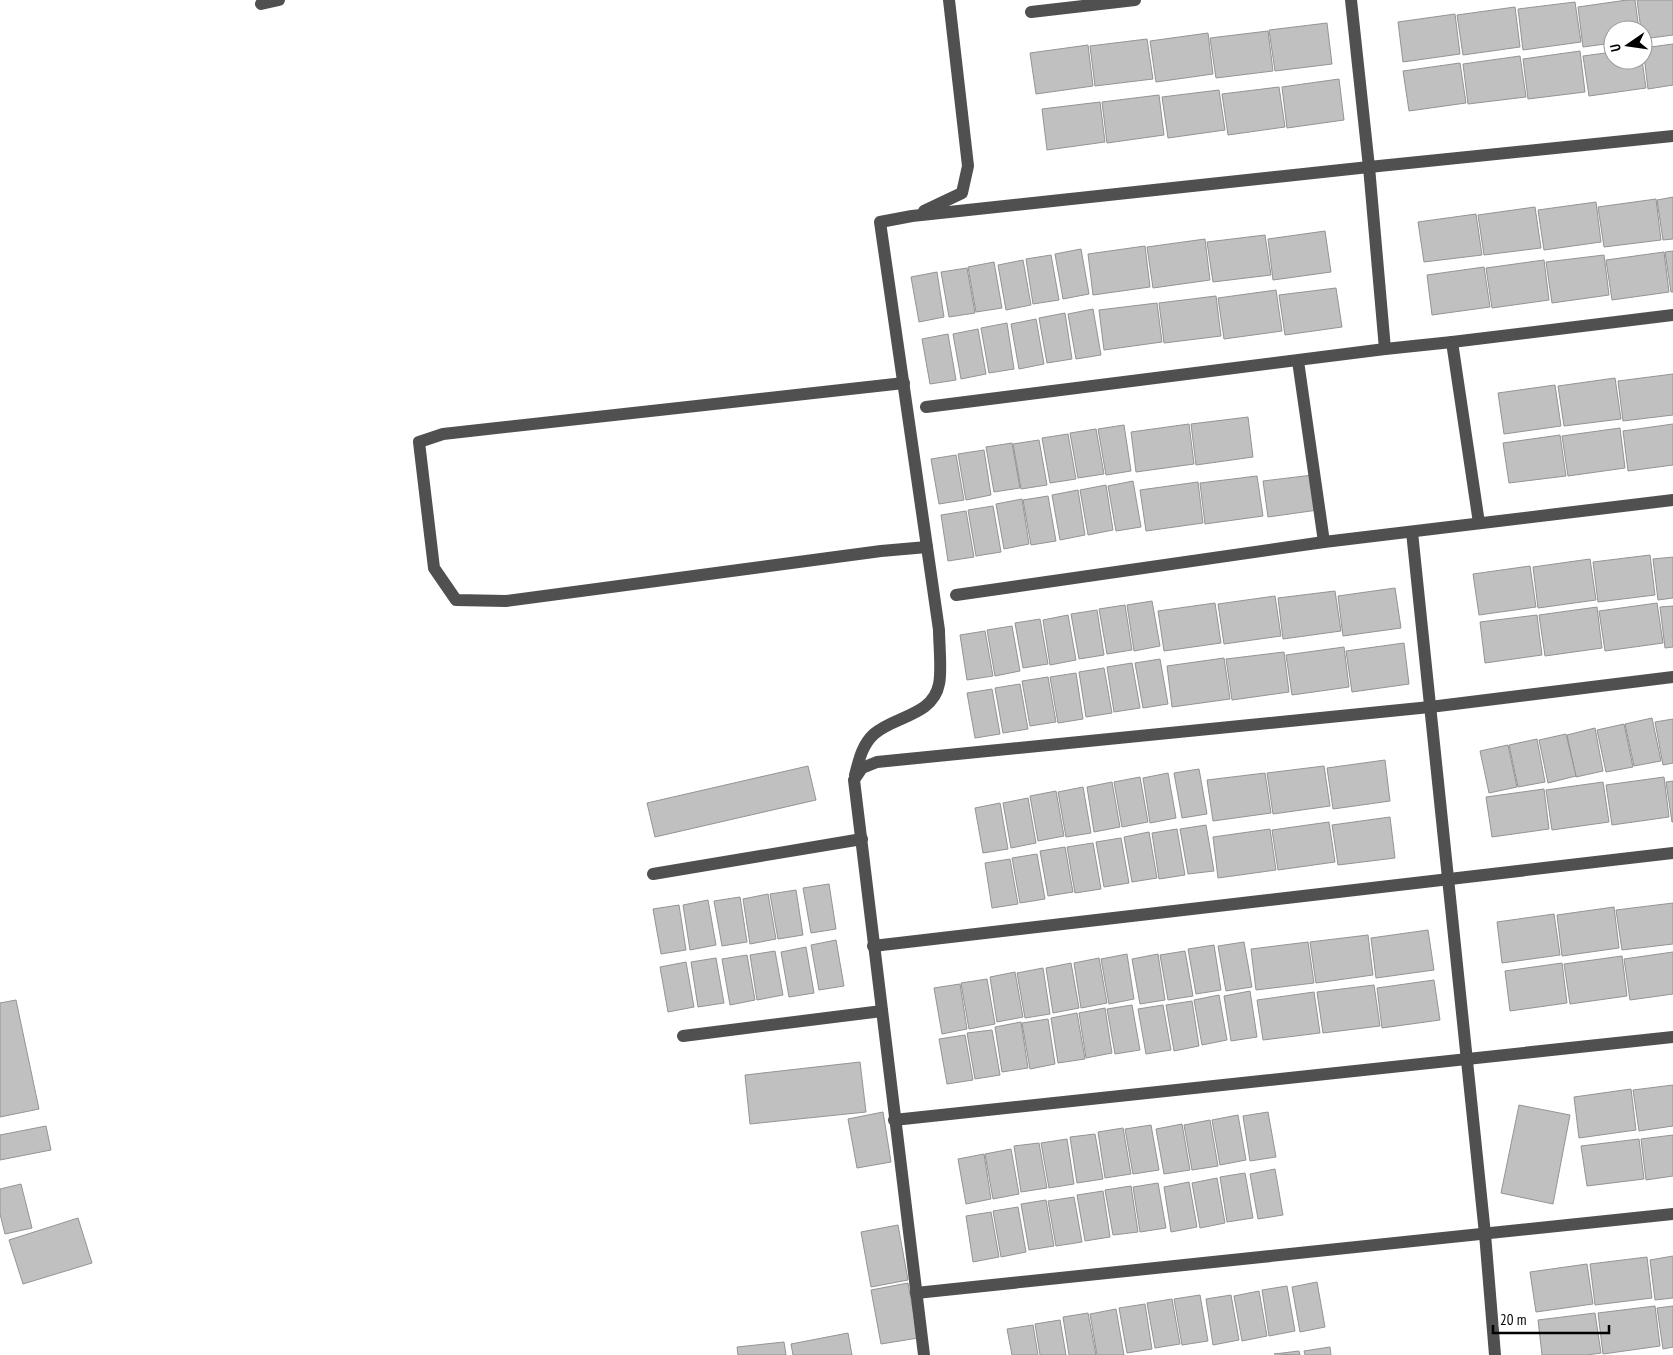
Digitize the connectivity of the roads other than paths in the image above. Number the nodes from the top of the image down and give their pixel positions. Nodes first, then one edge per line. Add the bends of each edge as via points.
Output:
1 (279, 0) edge
2 (950, 0) edge
3 (1135, 0) edge
4 (1352, 0) edge
5 (261, 4) dead end
6 (1032, 12) dead end
7 (1673, 136) edge
8 (1369, 167) junction
9 (912, 216) junction
10 (1673, 315) edge
11 (1452, 342) junction
12 (1385, 348) junction
13 (1298, 361) junction
14 (904, 383) junction
15 (926, 407) dead end
16 (1673, 500) edge
17 (1479, 524) junction
18 (1412, 532) junction
19 (1324, 542) junction
20 (928, 548) junction
21 (956, 595) dead end
22 (1673, 677) edge
23 (1430, 707) junction
24 (854, 780) junction
25 (862, 839) junction
26 (1673, 853) edge
27 (653, 874) dead end
28 (1448, 879) junction
29 (873, 946) junction
30 (882, 1011) junction
31 (683, 1036) dead end
32 (1673, 1037) edge
33 (1467, 1059) junction
34 (894, 1120) junction
35 (1673, 1214) edge
36 (1486, 1234) junction
37 (916, 1293) junction
38 (924, 1355) edge
39 (1495, 1355) edge

1 - 5 street
2 - 9 street via 968,166 962,193
3 - 6 street
4 - 8 street
7 - 8 street
8 - 9 street
8 - 12 street
9 - 14 street via 880,222
10 - 11 street
11 - 12 street
11 - 17 street
12 - 13 street
13 - 15 street
13 - 19 street
14 - 20 street
14 - 20 street via 443,434 419,442 434,568 456,600 506,601 881,551
16 - 17 street
17 - 18 street
18 - 19 street
18 - 23 street
19 - 21 street
20 - 24 street via 939,630 939,684 932,701 875,734 862,749
22 - 23 street
23 - 24 street via 877,762 862,768
23 - 28 street
24 - 25 street
25 - 27 street
25 - 29 street
26 - 28 street
28 - 29 street
28 - 33 street
29 - 30 street
30 - 31 street
30 - 34 street
32 - 33 street
33 - 34 street
33 - 36 street
34 - 37 street
35 - 36 street
36 - 37 street
36 - 39 street
37 - 38 street

